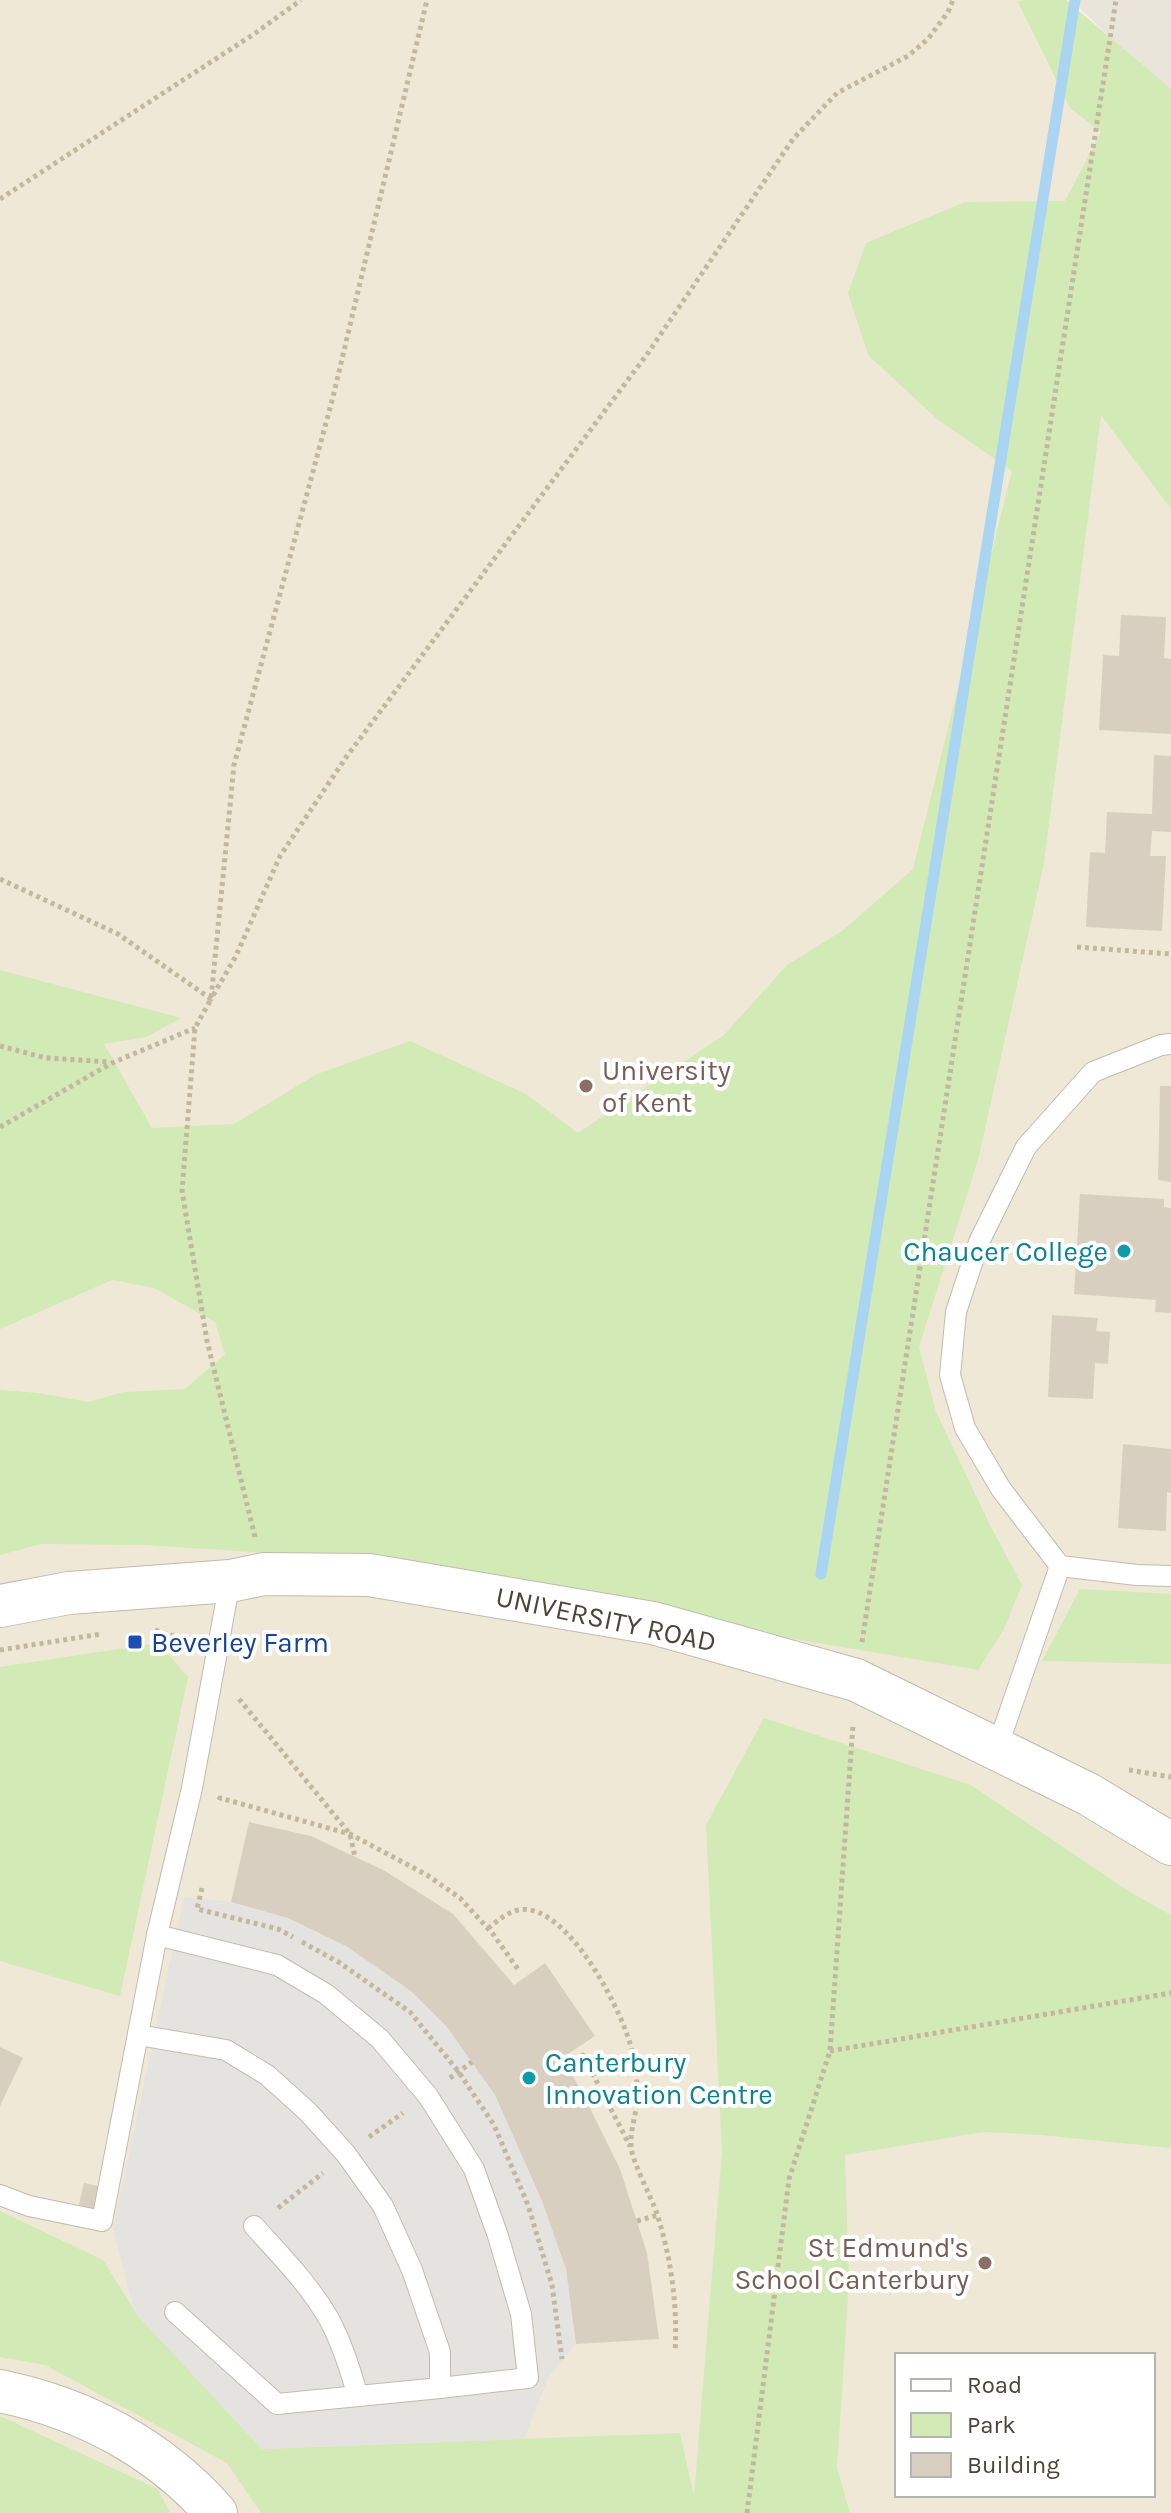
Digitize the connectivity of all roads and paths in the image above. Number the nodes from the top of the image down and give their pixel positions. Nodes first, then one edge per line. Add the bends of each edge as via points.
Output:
1 (301, 0) edge
2 (427, 0) edge
3 (953, 0) edge
4 (1116, 0) edge
5 (0, 199) edge
6 (0, 879) edge
7 (1077, 947) dead end
8 (1171, 954) edge
9 (211, 999) junction
10 (195, 1028) junction
11 (1171, 1044) edge
12 (0, 1046) edge
13 (112, 1063) junction
14 (0, 1127) edge
15 (1060, 1566) junction
16 (1171, 1576) edge
17 (247, 1578) junction
18 (0, 1606) edge
19 (147, 1629) dead end
20 (104, 1634) dead end
21 (0, 1650) edge
22 (856, 1680) junction
23 (212, 1689) junction
24 (233, 1709) dead end
25 (997, 1748) junction
26 (222, 1783) dead end
27 (220, 1798) junction
28 (217, 1812) dead end
29 (350, 1834) junction
30 (1171, 1844) edge
31 (355, 1857) dead end
32 (203, 1882) dead end
33 (488, 1928) junction
34 (157, 1935) junction
35 (520, 1972) dead end
36 (1171, 1993) edge
37 (138, 2035) junction
38 (830, 2051) junction
39 (566, 2065) dead end
40 (410, 2108) dead end
41 (380, 2128) dead end
42 (631, 2147) junction
43 (308, 2185) dead end
44 (0, 2195) edge
45 (282, 2205) dead end
46 (658, 2215) junction
47 (637, 2221) dead end
48 (254, 2226) dead end
49 (175, 2312) dead end
50 (675, 2352) dead end
51 (562, 2359) dead end
52 (440, 2388) junction
53 (0, 2391) edge
54 (358, 2396) junction
55 (216, 2513) edge
56 (747, 2513) edge

1 - 5 path
2 - 9 path via 333,397 234,765
3 - 9 path via 918,48 837,93 793,139 648,353 347,756 280,856
4 - 22 path
6 - 9 path via 118,934
7 - 8 path
9 - 10 path
10 - 13 path
10 - 17 path via 182,1191
11 - 15 lane via 1093,1072 1026,1147 979,1242 956,1312 950,1375 965,1428 1001,1489
12 - 13 path via 46,1058
13 - 14 path
15 - 16 lane
15 - 25 lane
17 - 18 street, UNIVERSITY ROAD via 69,1593
17 - 22 street, UNIVERSITY ROAD via 369,1575 653,1623
17 - 23 lane
19 - 23 path via 164,1631 191,1646 205,1670 203,1687
20 - 21 path
22 - 25 street, UNIVERSITY ROAD
22 - 38 path
23 - 34 lane
24 - 29 path via 235,1695
25 - 30 street, UNIVERSITY ROAD
26 - 27 path
27 - 28 path
27 - 29 path
29 - 31 path
29 - 33 path via 427,1875 460,1898
32 - 51 path via 197,1909 278,1929 340,1963 410,2012 458,2071 494,2125 528,2205 552,2285
33 - 35 path
33 - 42 path via 521,1909 538,1912 557,1922 586,1958 621,2015 633,2053 637,2097
34 - 37 lane
34 - 52 lane via 277,1965 326,1994 380,2039 428,2096 474,2169 521,2314 528,2378
36 - 38 path
37 - 44 lane via 102,2221
37 - 52 lane via 226,2050 267,2075 346,2154 383,2206 412,2270 440,2352
38 - 56 path via 789,2179
39 - 42 path via 583,2055
40 - 41 path
42 - 46 path
43 - 45 path
46 - 47 path
46 - 50 path via 672,2287
48 - 54 lane via 298,2274 329,2320
49 - 54 lane via 277,2404
52 - 54 lane
53 - 55 street via 77,2413 111,2429 169,2470

